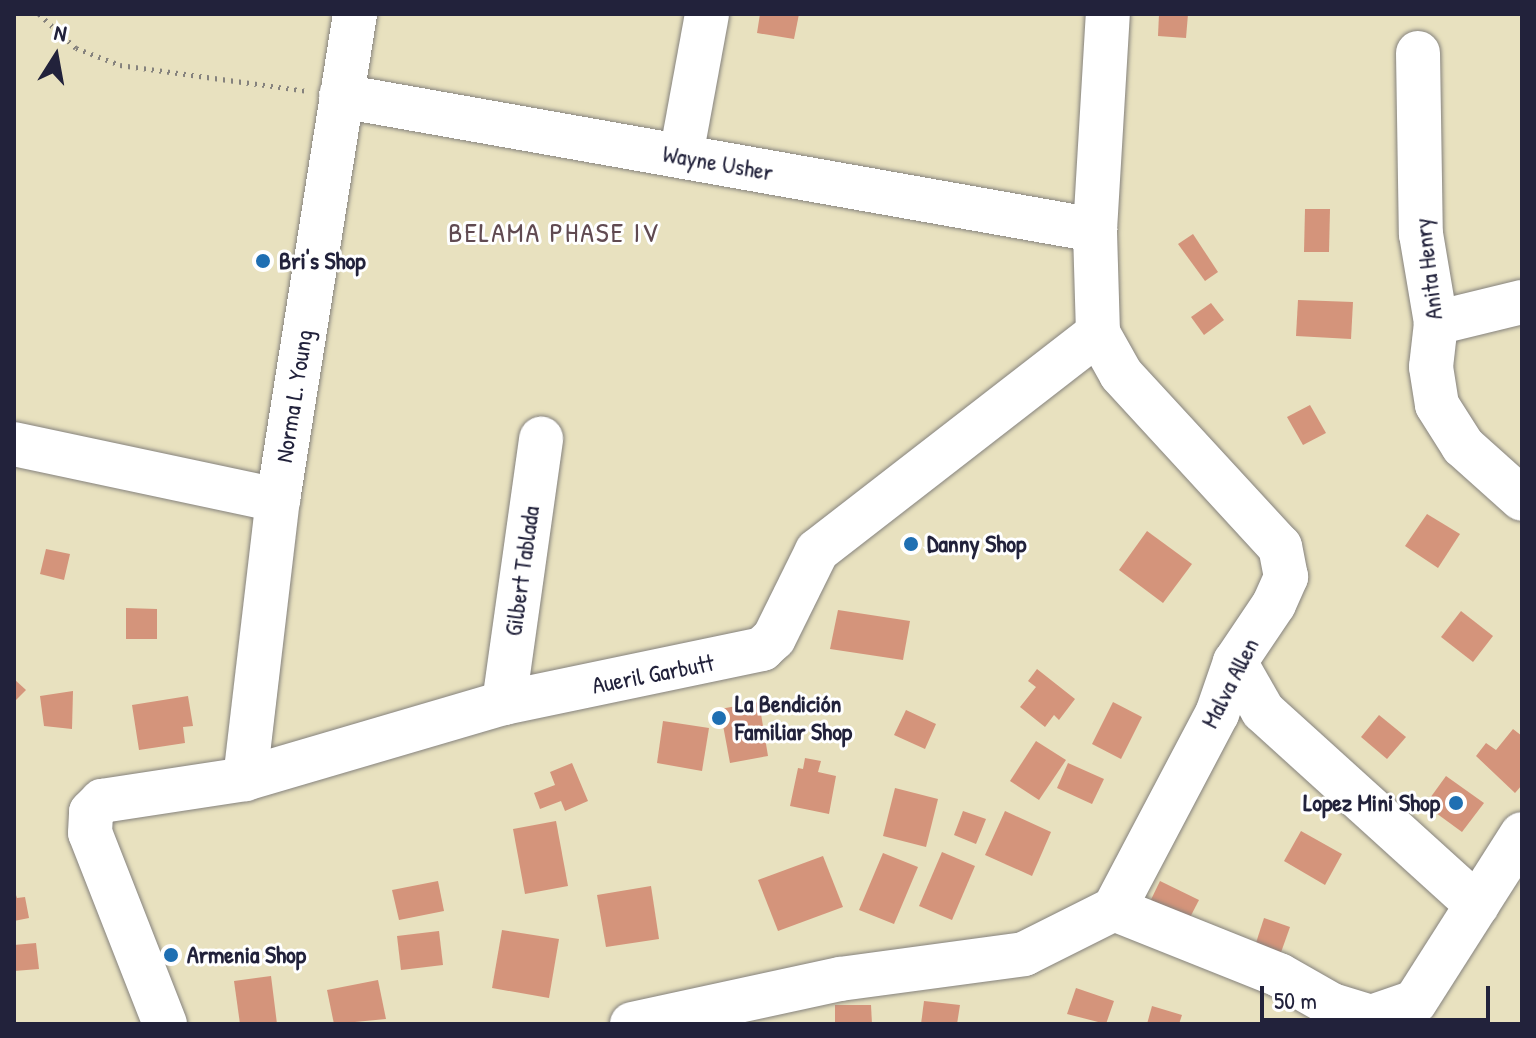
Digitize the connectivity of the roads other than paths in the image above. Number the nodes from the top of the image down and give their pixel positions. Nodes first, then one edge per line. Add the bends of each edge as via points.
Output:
1 (355, 14) edge
2 (707, 14) edge
3 (1108, 14) edge
4 (1418, 53) dead end
5 (341, 96) junction
6 (681, 156) junction
7 (1095, 230) junction
8 (1522, 302) edge
9 (1436, 323) junction
10 (1098, 333) junction
11 (541, 439) dead end
12 (14, 444) edge
13 (1522, 499) edge
14 (278, 500) junction
15 (1235, 662) junction
16 (504, 703) junction
17 (245, 779) junction
18 (1522, 834) edge
19 (1477, 905) junction
20 (1114, 909) junction
21 (165, 1024) edge
22 (632, 1024) edge

1 - 5 street, Norma L. Young
2 - 6 street
3 - 7 street, Malva Allen
4 - 9 street, Anita Henry via 1421,234
5 - 6 street, Wayne Usher
5 - 14 street, Norma L. Young
6 - 7 street, Wayne Usher
7 - 10 street, Malva Allen
8 - 9 street
9 - 13 street, Anita Henry via 1431,367 1437,405 1463,446
10 - 15 street, Malva Allen via 1121,374 1280,547 1286,577
10 - 16 street, Aueril Garbutt via 817,551 774,638 762,649
11 - 16 street, Gilbert Tablada
12 - 14 street
14 - 17 street, Norma L. Young
15 - 19 street via 1263,711
15 - 20 street, Malva Allen via 1217,714
16 - 17 street, Aueril Garbutt
17 - 21 street, Aueril Garbutt via 102,801 91,812 90,833
18 - 19 street
19 - 20 street via 1415,1002 1371,1017 1332,1005 1279,975
20 - 22 street via 1024,954 840,979

